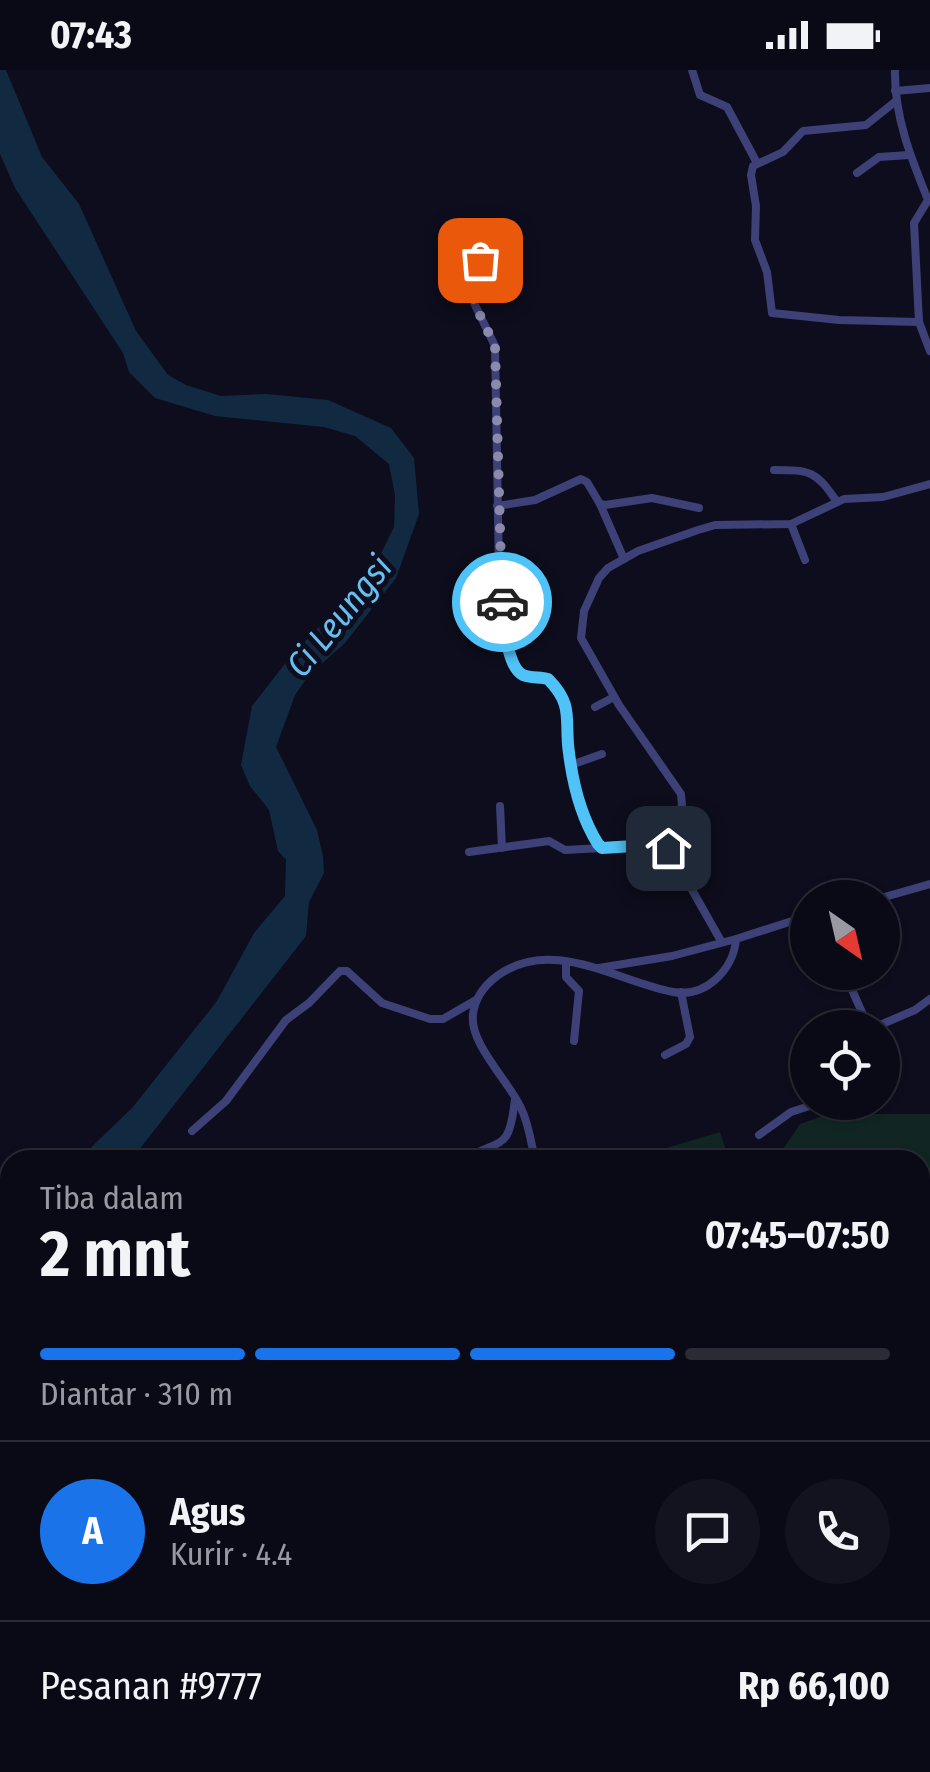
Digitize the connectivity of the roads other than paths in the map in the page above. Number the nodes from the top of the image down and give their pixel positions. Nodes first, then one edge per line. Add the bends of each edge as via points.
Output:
1 (692, 70) edge
2 (895, 70) edge
3 (930, 88) edge
4 (895, 96) junction
5 (909, 155) junction
6 (756, 163) junction
7 (857, 173) dead end
8 (514, 257) dead end
9 (919, 322) junction
10 (930, 351) edge
11 (774, 470) dead end
12 (930, 484) edge
13 (837, 502) junction
14 (600, 504) junction
15 (497, 506) junction
16 (700, 508) dead end
17 (791, 524) junction
18 (624, 559) junction
19 (804, 560) dead end
20 (614, 697) junction
21 (595, 707) dead end
22 (602, 754) dead end
23 (571, 765) junction
24 (500, 806) dead end
25 (666, 844) junction
26 (502, 848) junction
27 (602, 848) junction
28 (469, 852) dead end
29 (930, 884) edge
30 (900, 893) edge
31 (790, 922) edge
32 (736, 939) junction
33 (720, 941) junction
34 (566, 962) junction
35 (599, 968) junction
36 (681, 992) junction
37 (930, 998) edge
38 (476, 1000) junction
39 (900, 1016) edge
40 (574, 1041) dead end
41 (665, 1055) dead end
42 (515, 1096) junction
43 (790, 1113) edge
44 (192, 1130) dead end
45 (759, 1135) dead end
46 (482, 1150) edge
47 (533, 1150) edge

1 - 6 street via 700,95 727,107
2 - 4 street
3 - 4 street
4 - 5 street
4 - 6 street via 866,125 803,131 783,152
5 - 7 street via 880,157
5 - 9 street via 928,200 914,223
6 - 9 street via 755,240 772,313
8 - 15 street via 463,265 495,346
9 - 10 street
11 - 13 street via 811,472
12 - 13 street
13 - 17 street
14 - 15 street via 581,478 535,500
14 - 16 street via 652,498
14 - 18 street
15 - 23 street via 510,653 519,672 548,679 559,693 568,712
17 - 18 street via 716,525
17 - 19 street
18 - 20 street via 593,588 580,631
20 - 21 street
20 - 25 street via 682,798
22 - 23 street
23 - 27 street via 577,799
24 - 26 street
25 - 27 street
25 - 33 street
26 - 27 street via 549,841 565,850
26 - 28 street
29 - 30 street
31 - 32 street
32 - 33 street
32 - 36 street via 717,979
33 - 35 street
34 - 35 street
34 - 38 street via 537,959 512,966
34 - 40 street via 566,976 579,991
35 - 36 street
36 - 41 street via 690,1038
37 - 39 street
38 - 42 street via 475,1033
38 - 44 street via 430,1019 382,1003 340,971 286,1020 226,1100
42 - 46 street via 508,1137
42 - 47 street
43 - 45 street

